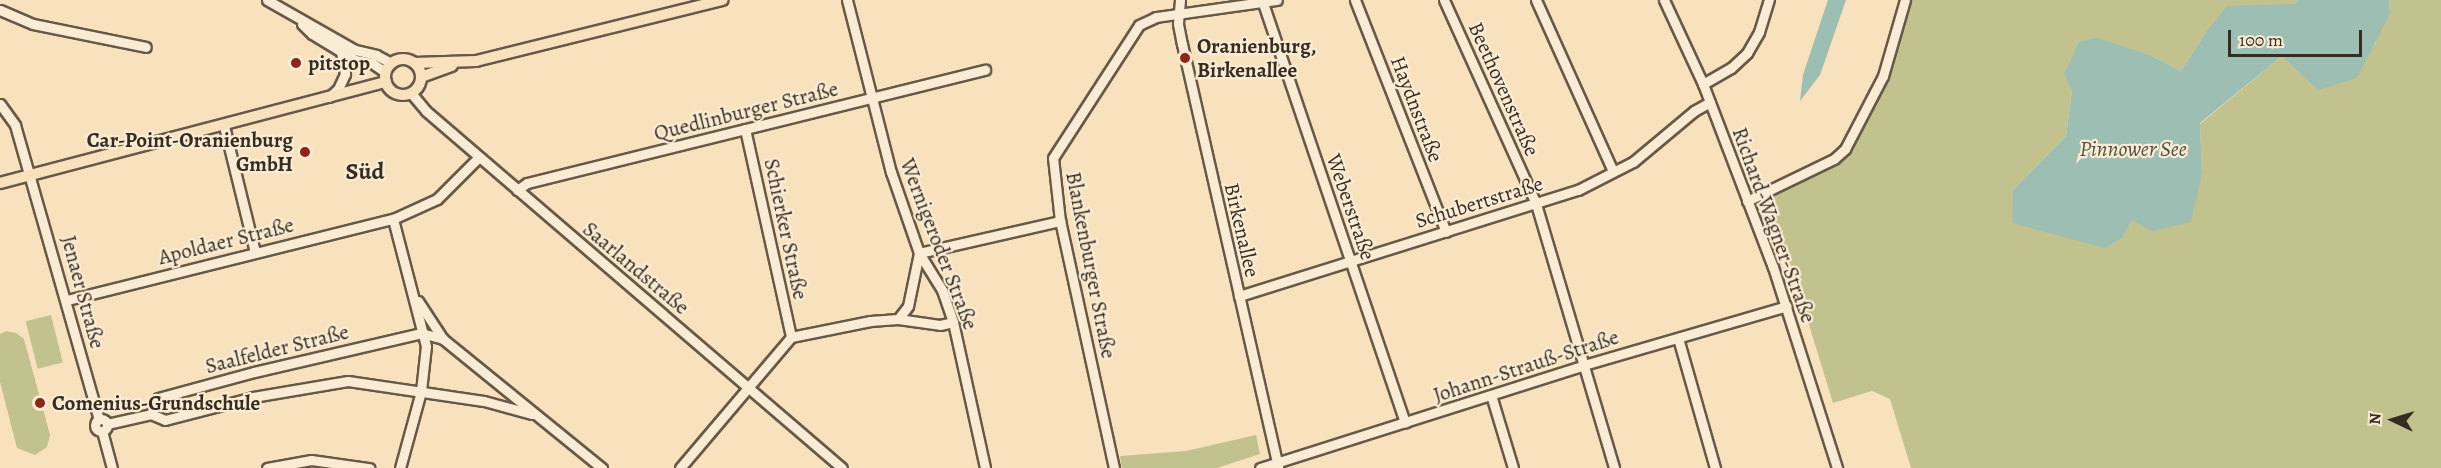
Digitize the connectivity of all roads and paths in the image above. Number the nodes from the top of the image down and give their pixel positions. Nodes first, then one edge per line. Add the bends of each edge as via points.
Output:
1 (267, 0) edge
2 (723, 0) edge
3 (847, 0) edge
4 (1180, 0) edge
5 (1276, 0) edge
6 (1355, 0) edge
7 (1444, 0) edge
8 (1536, 0) edge
9 (1664, 0) edge
10 (1769, 0) edge
11 (1905, 0) edge
12 (1263, 3) junction
13 (0, 10) edge
14 (1178, 14) junction
15 (298, 20) junction
16 (146, 47) dead end
17 (341, 52) junction
18 (415, 63) junction
19 (458, 63) junction
20 (985, 70) dead end
21 (387, 72) junction
22 (421, 77) junction
23 (1703, 84) junction
24 (411, 93) junction
25 (327, 99) junction
26 (870, 99) junction
27 (1710, 102) junction
28 (0, 104) edge
29 (224, 126) junction
30 (746, 129) junction
31 (479, 157) junction
32 (1613, 171) junction
33 (31, 175) junction
34 (0, 183) edge
35 (517, 190) junction
36 (1748, 201) junction
37 (1536, 204) junction
38 (393, 219) junction
39 (1060, 221) junction
40 (1446, 232) junction
41 (255, 252) junction
42 (919, 253) junction
43 (1350, 261) junction
44 (415, 296) junction
45 (1239, 296) junction
46 (67, 300) junction
47 (1787, 306) junction
48 (898, 319) junction
49 (953, 322) junction
50 (421, 333) junction
51 (791, 337) junction
52 (1677, 338) junction
53 (443, 339) junction
54 (1584, 365) junction
55 (748, 387) junction
56 (421, 391) junction
57 (1491, 395) junction
58 (151, 414) junction
59 (540, 417) junction
60 (1405, 423) junction
61 (103, 425) junction
62 (1277, 465) edge
63 (112, 468) edge
64 (267, 468) edge
65 (369, 468) edge
66 (400, 468) edge
67 (602, 468) edge
68 (680, 468) edge
69 (842, 468) edge
70 (985, 468) edge
71 (1114, 468) edge
72 (1260, 468) edge
73 (1513, 468) edge
74 (1614, 468) edge
75 (1715, 468) edge
76 (1837, 468) edge

1 - 15 street
2 - 19 main road
3 - 26 street, Wernigeroder Straße
4 - 14 street, Birkenallee
5 - 12 street, Blankenburger Straße
6 - 40 street, Haydnstraße
7 - 37 street, Beethovenstraße
8 - 32 street
9 - 23 street, Richard-Wagner-Straße
10 - 23 street via 1759,32 1747,53 1731,68
11 - 36 street via 1883,76 1845,149 1834,159
12 - 14 street, Blankenburger Straße
12 - 43 street, Weberstraße
13 - 16 street via 33,24
14 - 39 street, Blankenburger Straße via 1156,17 1139,25 1053,158
14 - 45 street, Birkenallee
15 - 17 street
15 - 21 street via 355,50 376,55
17 - 21 street
17 - 25 street via 345,65 342,83
18 - 19 main road
18 - 21 main road via 405,59
18 - 22 main road
19 - 22 main road
20 - 26 street, Quedlinburger Straße
21 - 24 main road via 396,93
21 - 25 main road
22 - 24 main road
23 - 27 street, Richard-Wagner-Straße
24 - 31 street, Saarlandstraße
25 - 29 main road
26 - 30 street, Quedlinburger Straße
26 - 42 street, Wernigeroder Straße
27 - 32 street, Schubertstraße via 1633,162
27 - 36 street, Richard-Wagner-Straße
28 - 33 street, Jenaer Straße via 15,124
29 - 33 main road
29 - 41 street
30 - 35 street, Quedlinburger Straße via 527,183
30 - 51 street, Schierker Straße
31 - 35 street, Saarlandstraße
31 - 38 street, Apoldaer Straße via 437,199
32 - 37 street, Schubertstraße via 1578,190
33 - 34 main road
33 - 46 street, Jenaer Straße
35 - 55 street, Saarlandstraße
36 - 47 street, Richard-Wagner-Straße
37 - 40 street, Schubertstraße
37 - 54 street, Beethovenstraße
38 - 41 street, Apoldaer Straße
38 - 44 street
39 - 42 street
39 - 71 street, Blankenburger Straße
40 - 43 street, Schubertstraße
41 - 46 street, Apoldaer Straße
42 - 48 street via 908,306
42 - 49 street, Wernigeroder Straße via 942,290
43 - 45 street, Schubertstraße
43 - 60 street, Weberstraße
44 - 50 street
44 - 53 street
45 - 62 street, Birkenallee
46 - 61 street, Jenaer Straße
47 - 52 street, Johann-Strauß-Straße
47 - 76 street, Richard-Wagner-Straße
48 - 49 street via 940,326
48 - 51 street
49 - 70 street, Wernigeroder Straße
50 - 53 street, Saalfelder Straße
50 - 56 street via 426,360
50 - 58 street, Saalfelder Straße via 158,398
51 - 55 street
52 - 54 street, Johann-Strauß-Straße
52 - 75 street
53 - 59 street, Saalfelder Straße
54 - 57 street, Johann-Strauß-Straße
54 - 74 street, Beethovenstraße
55 - 68 street
55 - 69 street, Saarlandstraße
56 - 58 street, Saalfelder Straße via 348,381 253,397 165,420
56 - 59 street, Saalfelder Straße via 509,407
56 - 66 street
57 - 60 street, Johann-Strauß-Straße
57 - 73 street
58 - 61 street, Saalfelder Straße
59 - 67 street, Saalfelder Straße
60 - 62 street, Johann-Strauß-Straße
61 - 63 street, Jenaer Straße
62 - 72 street
64 - 65 street via 311,460

